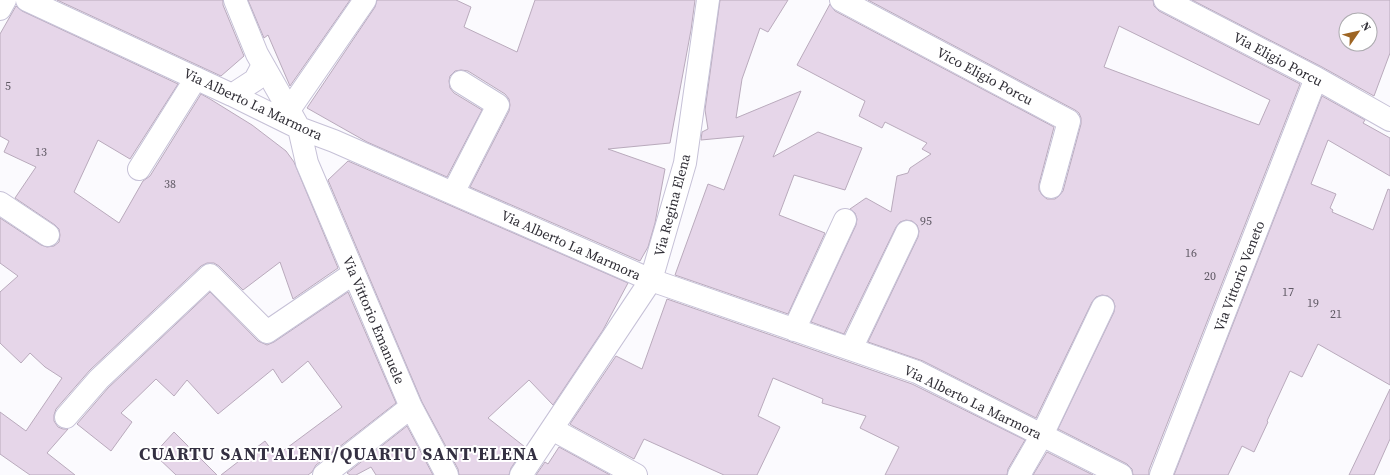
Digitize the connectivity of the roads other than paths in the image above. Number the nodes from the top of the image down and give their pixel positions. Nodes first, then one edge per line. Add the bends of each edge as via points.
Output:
1 (5, 0) edge
2 (27, 0) edge
3 (235, 0) edge
4 (365, 0) edge
5 (708, 0) edge
6 (841, 0) edge
7 (1165, 0) edge
8 (0, 9) edge
9 (263, 65) junction
10 (196, 78) junction
11 (1316, 78) junction
12 (461, 82) dead end
13 (232, 95) junction
14 (294, 119) junction
15 (1390, 120) edge
16 (334, 141) junction
17 (307, 163) junction
18 (138, 169) dead end
19 (1051, 187) dead end
20 (453, 193) junction
21 (0, 203) edge
22 (845, 220) dead end
23 (907, 232) dead end
24 (48, 235) dead end
25 (354, 273) junction
26 (651, 280) junction
27 (1103, 307) dead end
28 (794, 330) junction
29 (851, 349) junction
30 (411, 407) junction
31 (66, 417) dead end
32 (552, 429) junction
33 (1042, 435) junction
34 (324, 475) edge
35 (448, 475) edge
36 (521, 475) edge
37 (636, 475) edge
38 (1019, 475) edge
39 (1122, 475) edge
40 (1162, 475) edge

1 - 8 street
2 - 10 street, Via Alberto La Marmora
3 - 9 street, Via Vittorio Emanuele
4 - 14 street
5 - 26 street, Via Regina Elena via 685,163
6 - 19 street, Vico Eligio Porcu via 1068,121
7 - 11 street, Via Eligio Porcu
9 - 13 street via 255,80
9 - 14 street, Via Vittorio Emanuele
10 - 13 street, Via Alberto La Marmora
10 - 18 street
11 - 15 street, Via Eligio Porcu
11 - 40 street, Via Vittorio Veneto
12 - 20 street via 498,105
13 - 14 street, Via Alberto La Marmora
14 - 16 street, Via Alberto La Marmora
14 - 17 street, Via Vittorio Emanuele
16 - 17 street
16 - 20 street, Via Alberto La Marmora
17 - 25 street, Via Vittorio Emanuele
20 - 26 street, Via Alberto La Marmora
21 - 24 street
22 - 28 street
23 - 29 street
25 - 30 street, Via Vittorio Emanuele
25 - 31 street via 267,332 210,275 99,379
26 - 28 street, Via Alberto La Marmora
26 - 32 street, Via Regina Elena
27 - 33 street
28 - 29 street, Via Alberto La Marmora
29 - 33 street, Via Alberto La Marmora via 917,372
30 - 34 street
30 - 35 street, Via Vittorio Emanuele
32 - 36 street, Via Regina Elena
32 - 37 street
33 - 38 street
33 - 39 street, Via Alberto La Marmora

